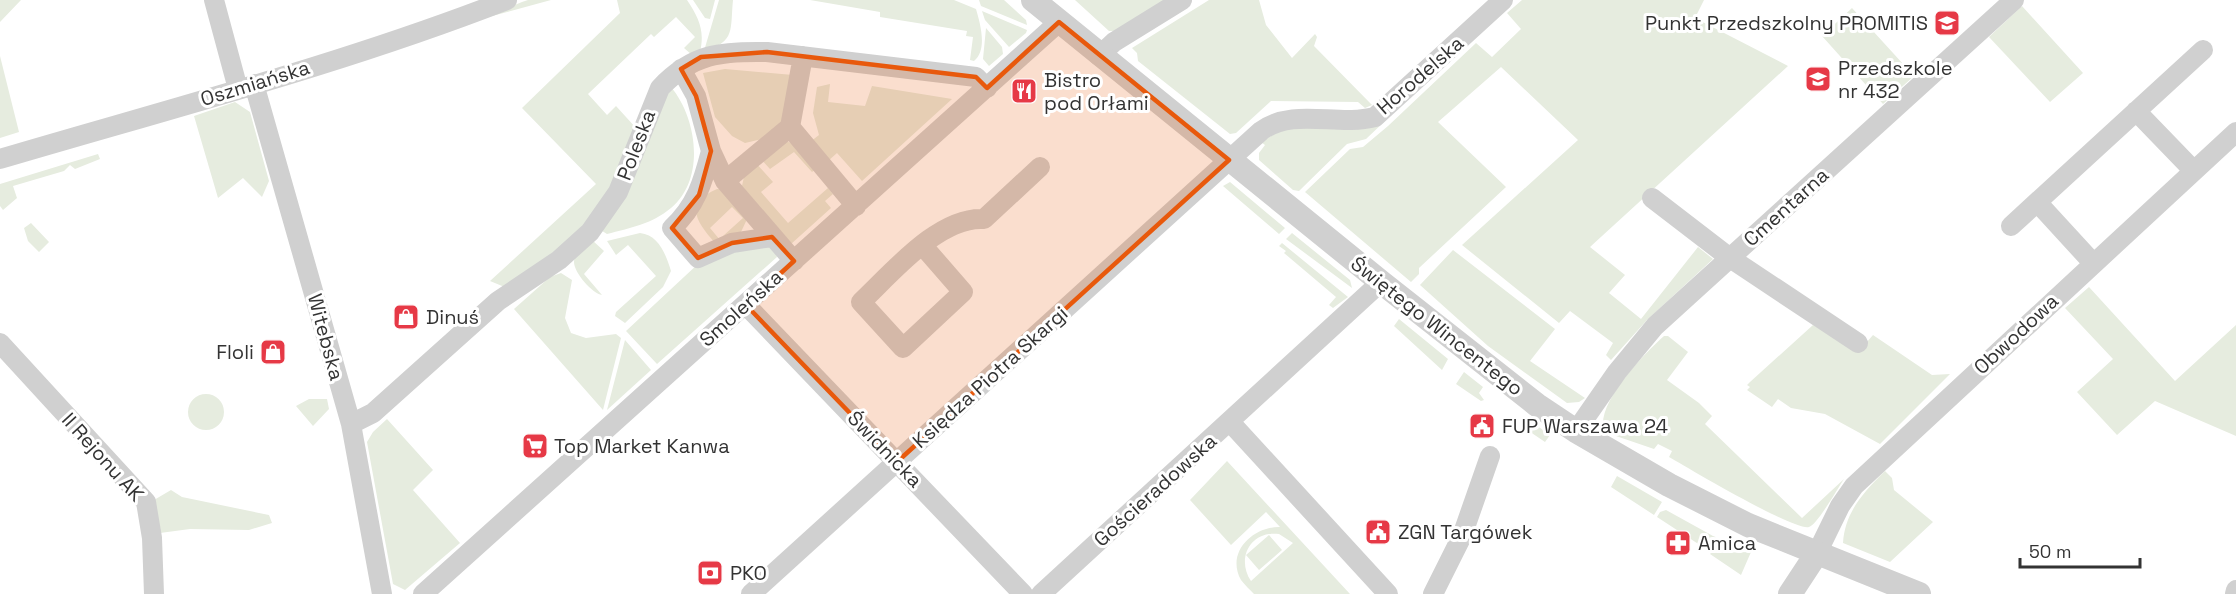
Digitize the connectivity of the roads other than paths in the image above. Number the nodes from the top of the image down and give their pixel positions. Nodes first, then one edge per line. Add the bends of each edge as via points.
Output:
1 (214, 0) edge
2 (507, 0) edge
3 (1033, 0) edge
4 (1182, 0) edge
5 (1503, 0) edge
6 (2014, 0) edge
7 (466, 8) edge
8 (1059, 22) junction
9 (2203, 50) dead end
10 (803, 56) junction
11 (1100, 56) junction
12 (681, 69) junction
13 (246, 86) junction
14 (987, 88) junction
15 (2136, 111) junction
16 (790, 127) junction
17 (2236, 132) edge
18 (711, 151) junction
19 (0, 159) edge
20 (1230, 160) junction
21 (1040, 167) dead end
22 (2194, 171) junction
23 (725, 181) junction
24 (1652, 198) dead end
25 (2037, 202) junction
26 (855, 206) junction
27 (2011, 226) dead end
28 (772, 237) junction
29 (922, 246) junction
30 (1730, 258) junction
31 (794, 261) junction
32 (2093, 263) junction
33 (1381, 282) junction
34 (746, 305) junction
35 (0, 343) edge
36 (1858, 343) dead end
37 (1230, 422) junction
38 (351, 424) junction
39 (1576, 431) junction
40 (1490, 456) dead end
41 (897, 462) junction
42 (1817, 553) junction
43 (154, 594) edge
44 (382, 594) edge
45 (423, 594) edge
46 (751, 594) edge
47 (1023, 594) edge
48 (1041, 594) edge
49 (1388, 594) edge
50 (1433, 594) edge
51 (1790, 594) edge
52 (1919, 594) edge

1 - 13 street
2 - 7 street, Oszmiańska
3 - 8 street, Świętego Wincentego
4 - 11 street via 1114,42
5 - 20 street, Horodelska via 1375,117 1353,121 1280,121 1261,131
6 - 30 street, Cmentarna
7 - 13 street, Oszmiańska
8 - 11 street, Świętego Wincentego
8 - 14 street, Smoleńska
9 - 15 street
10 - 12 street, Poleska via 720,53 701,57
10 - 14 street, Poleska via 976,77
10 - 16 street
11 - 20 street, Świętego Wincentego
12 - 18 street via 696,96
12 - 38 street, Poleska via 655,96 618,192 590,231 560,260 498,301 373,413
13 - 19 street, Oszmiańska
13 - 38 street, Witebska
14 - 26 street, Smoleńska
15 - 22 street
15 - 25 street
16 - 23 street
16 - 26 street
17 - 22 street, Obwodowa
18 - 23 street
18 - 28 street via 699,195 672,228 698,258 732,243
20 - 33 street, Świętego Wincentego
20 - 41 street, Księdza Piotra Skargi
21 - 29 street via 984,219 956,223
22 - 32 street, Obwodowa
23 - 28 street
24 - 30 street
25 - 27 street
25 - 32 street
26 - 31 street, Smoleńska
28 - 31 street
29 - 29 street via 861,302 903,348 963,292
30 - 36 street
30 - 39 street, Cmentarna via 1655,326
31 - 34 street, Smoleńska
32 - 42 street, Obwodowa via 1854,486
33 - 37 street
33 - 39 street, Świętego Wincentego via 1537,405
34 - 41 street, Świdnicka
34 - 45 street, Smoleńska
35 - 43 street, II Rejonu AK via 146,502
37 - 48 street, Gościeradowska
37 - 49 street, Gościeradowska
38 - 44 street, Witebska
39 - 42 street, Świętego Wincentego via 1748,525
40 - 50 street via 1462,537
41 - 46 street, Księdza Piotra Skargi
41 - 47 street, Świdnicka
42 - 51 street
42 - 52 street, Świętego Wincentego

